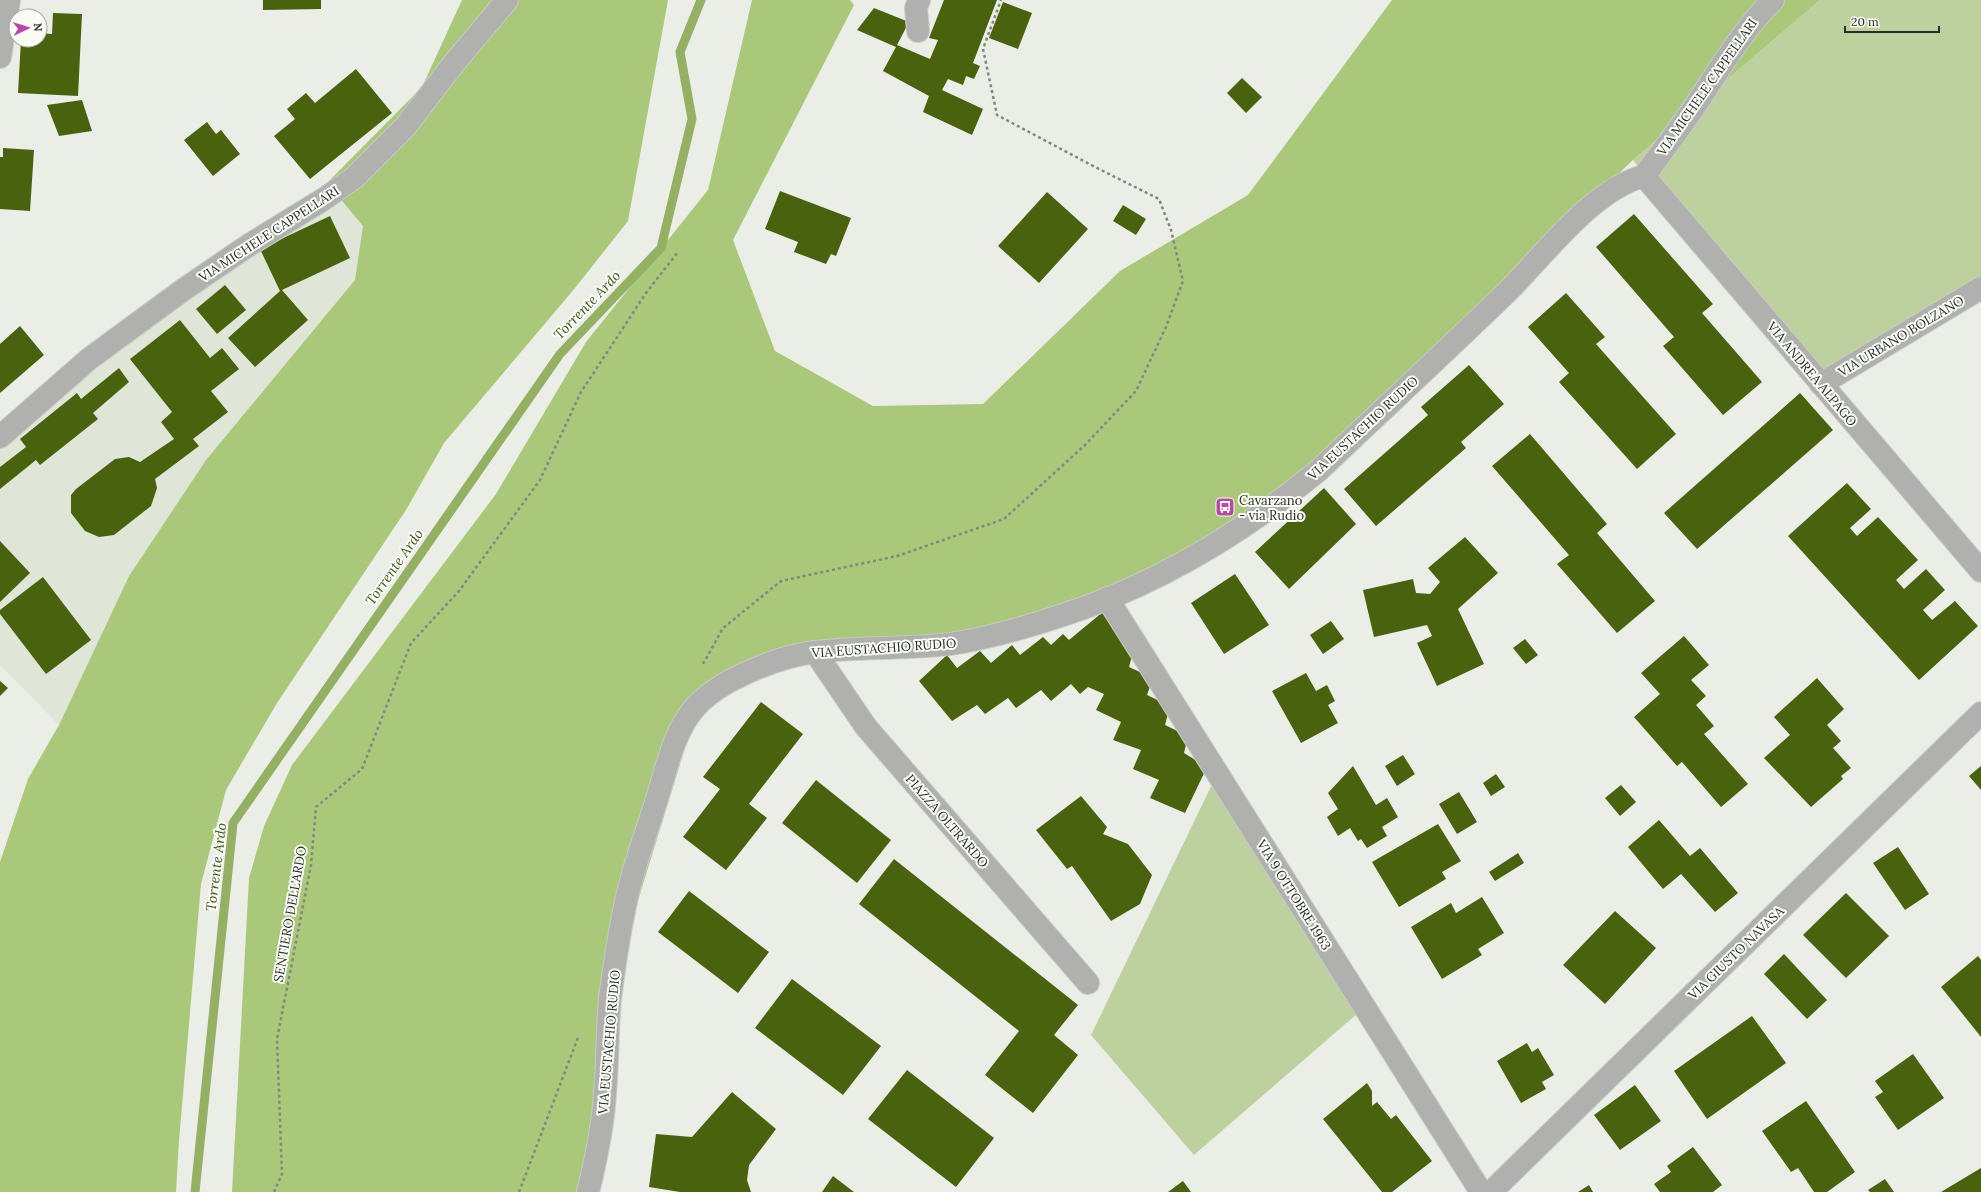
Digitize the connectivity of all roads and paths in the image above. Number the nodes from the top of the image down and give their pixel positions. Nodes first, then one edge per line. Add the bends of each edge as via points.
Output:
1 (9, 0) edge
2 (507, 0) edge
3 (919, 0) edge
4 (1001, 0) edge
5 (1774, 0) edge
6 (918, 31) dead end
7 (0, 57) edge
8 (1644, 176) junction
9 (678, 252) dead end
10 (1981, 288) edge
11 (1821, 384) junction
12 (0, 437) edge
13 (1981, 571) edge
14 (1107, 598) junction
15 (815, 652) junction
16 (701, 668) dead end
17 (1981, 714) edge
18 (1088, 983) dead end
19 (582, 1028) dead end
20 (274, 1192) edge
21 (519, 1192) edge
22 (588, 1192) edge
23 (1481, 1192) edge
24 (1491, 1192) edge

1 - 7 street
2 - 12 street, VIA MICHELE CAPPELLARI via 405,127 354,178 183,290 89,359
3 - 6 street via 916,8
4 - 16 path via 983,49 997,115 1159,199 1170,230 1182,281 1166,327 1136,391 1085,445 1004,519 897,556 781,581 723,628
5 - 8 street, VIA MICHELE CAPPELLARI via 1758,16 1728,55 1695,107
8 - 11 street, VIA ANDREA ALPAGO
8 - 14 street, VIA EUSTACHIO RUDIO via 1630,180 1597,200 1506,293 1318,471 1290,494 1200,552 1134,587
9 - 20 path, SENTIERO DELL'ARDO via 646,292 581,392 540,480 459,591 411,643 362,769 316,808 311,865 277,1039 282,1174
10 - 11 street, VIA URBANO BOLZANO
11 - 13 street, VIA ANDREA ALPAGO
14 - 15 street, VIA EUSTACHIO RUDIO via 1064,615 991,636 956,643
14 - 23 street, VIA 9 OTTOBRE 1963
15 - 18 street, PIAZZA OLTRARDO via 866,727
15 - 22 street, VIA EUSTACHIO RUDIO via 756,668 716,689 703,698 686,719 674,745 634,871 622,919 610,999 602,1124
17 - 24 street, VIA GIUSTO NAVASA
19 - 21 path

